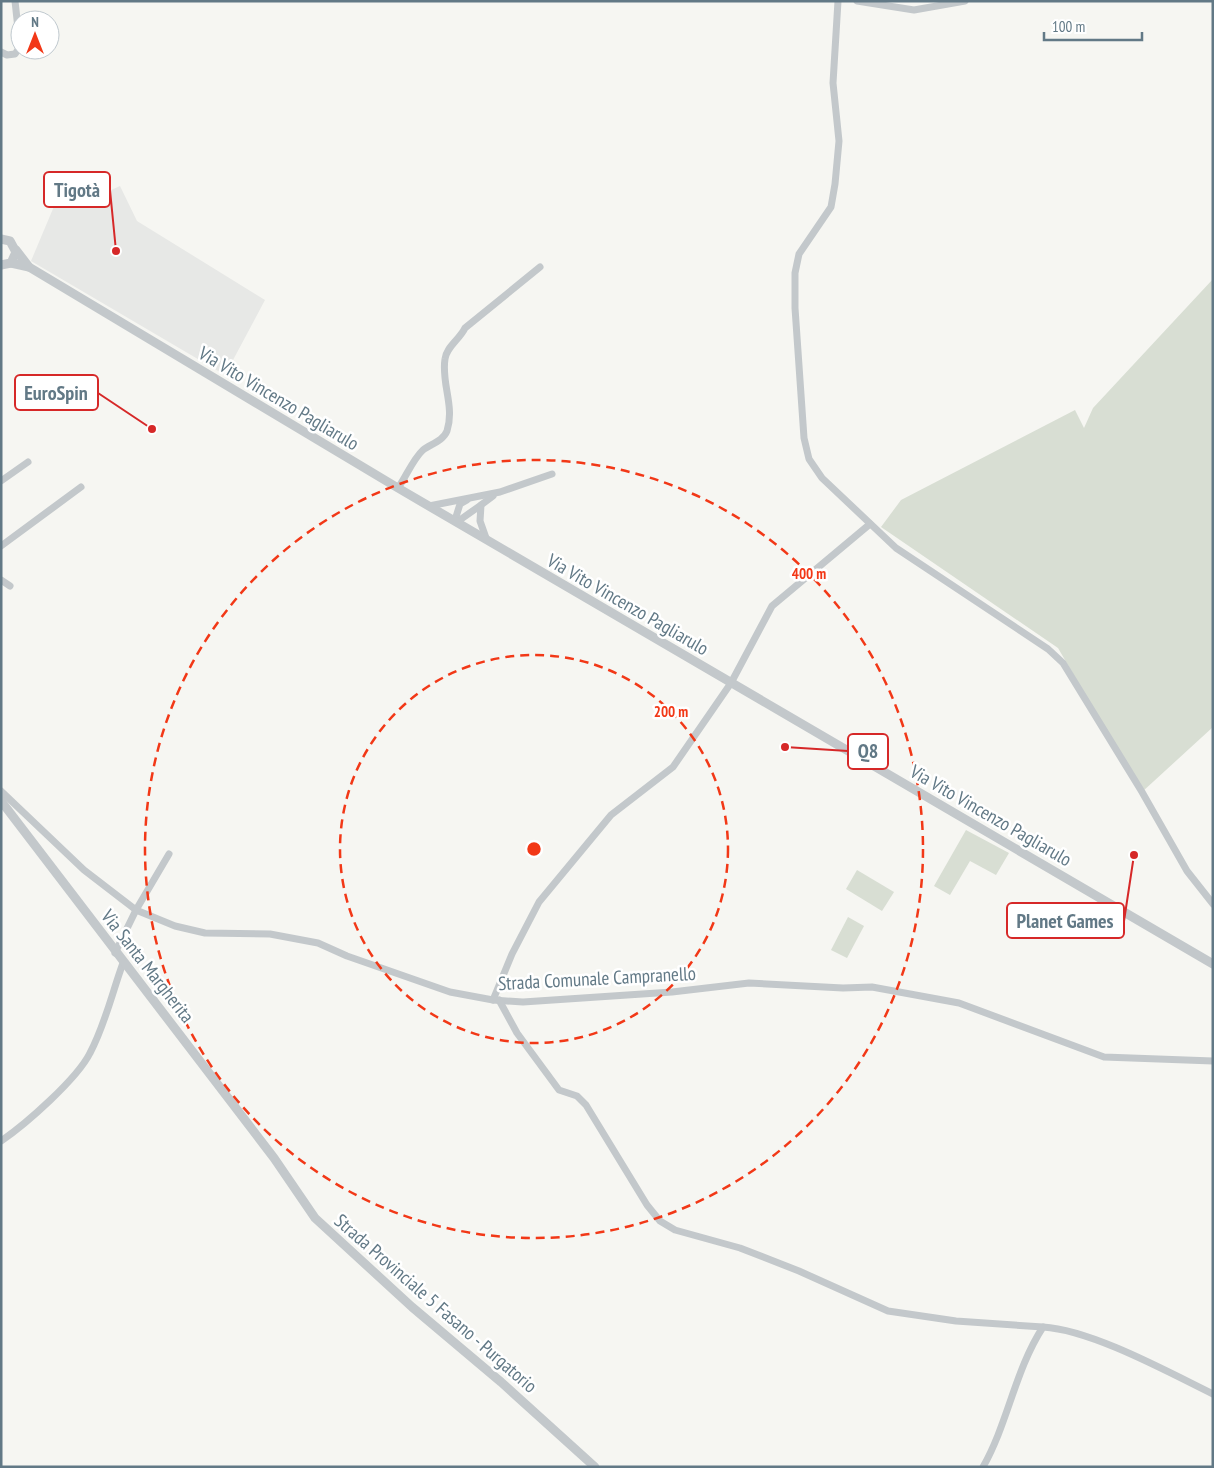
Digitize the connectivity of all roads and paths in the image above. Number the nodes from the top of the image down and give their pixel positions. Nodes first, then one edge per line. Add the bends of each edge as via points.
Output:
1 (15, 1) edge
2 (838, 1) edge
3 (857, 1) edge
4 (965, 1) edge
5 (866, 2) edge
6 (1, 52) edge
7 (1, 239) edge
8 (16, 250) junction
9 (4, 265) edge
10 (540, 266) dead end
11 (29, 267) junction
12 (28, 462) dead end
13 (552, 474) dead end
14 (1, 481) edge
15 (80, 487) dead end
16 (398, 488) junction
17 (500, 492) junction
18 (469, 498) junction
19 (481, 505) junction
20 (429, 506) junction
21 (456, 521) junction
22 (870, 524) junction
23 (486, 538) junction
24 (1, 546) edge
25 (1, 580) edge
26 (10, 586) dead end
27 (732, 683) junction
28 (1, 791) edge
29 (1, 802) edge
30 (169, 854) dead end
31 (1213, 904) edge
32 (136, 910) junction
33 (115, 953) junction
34 (123, 963) junction
35 (1213, 964) edge
36 (496, 1000) junction
37 (1213, 1061) edge
38 (1, 1141) edge
39 (269, 1151) joint
40 (1043, 1327) junction
41 (1213, 1394) edge
42 (596, 1467) edge
43 (983, 1467) edge

1 - 6 street via 18,51 11,56
2 - 22 street via 834,83 839,141 836,184 831,207 799,254 795,273 795,308 804,438 810,459 822,478
3 - 5 street
4 - 5 street via 914,10
7 - 8 street, Via Vito Vincenzo Pagliarulo via 10,241
8 - 9 street via 16,256
8 - 11 street, Via Vito Vincenzo Pagliarulo
9 - 11 street, Via Vito Vincenzo Pagliarulo
10 - 16 street via 465,328 449,349 444,368 450,403 447,431 419,454
11 - 16 street, Via Vito Vincenzo Pagliarulo
12 - 14 street
13 - 17 street
15 - 24 street
16 - 20 street, Via Vito Vincenzo Pagliarulo
17 - 18 street
17 - 19 street
18 - 20 street
18 - 21 street via 460,504
19 - 21 street
19 - 23 street via 480,521
20 - 21 street, Via Vito Vincenzo Pagliarulo
21 - 23 street, Via Vito Vincenzo Pagliarulo
22 - 27 street via 772,606
22 - 31 street via 896,548 1048,649 1062,663 1187,871
23 - 27 street, Via Vito Vincenzo Pagliarulo
25 - 26 street
27 - 35 street, Via Vito Vincenzo Pagliarulo
27 - 36 street via 673,767 611,815 539,902 512,954
28 - 32 street, Strada Comunale Campranello via 84,870
29 - 33 street, Via Santa Margherita
30 - 32 street
32 - 33 street
32 - 36 street, Strada Comunale Campranello via 175,926 205,933 270,934 296,938 450,992
33 - 34 street, Via Santa Margherita
34 - 38 street via 99,1035 79,1071
34 - 39 street, Via Santa Margherita
36 - 37 street, Strada Comunale Campranello via 523,1002 602,997 749,983 844,988 872,986 960,1004 1104,1057
36 - 40 street via 559,1090 577,1096 586,1106 647,1205 660,1220 675,1230 740,1248 888,1311 956,1322
39 - 42 street, Strada Provinciale 5 Fasano - Purgatorio via 315,1218
40 - 41 street via 1097,1341
40 - 43 street via 1032,1346 995,1447

